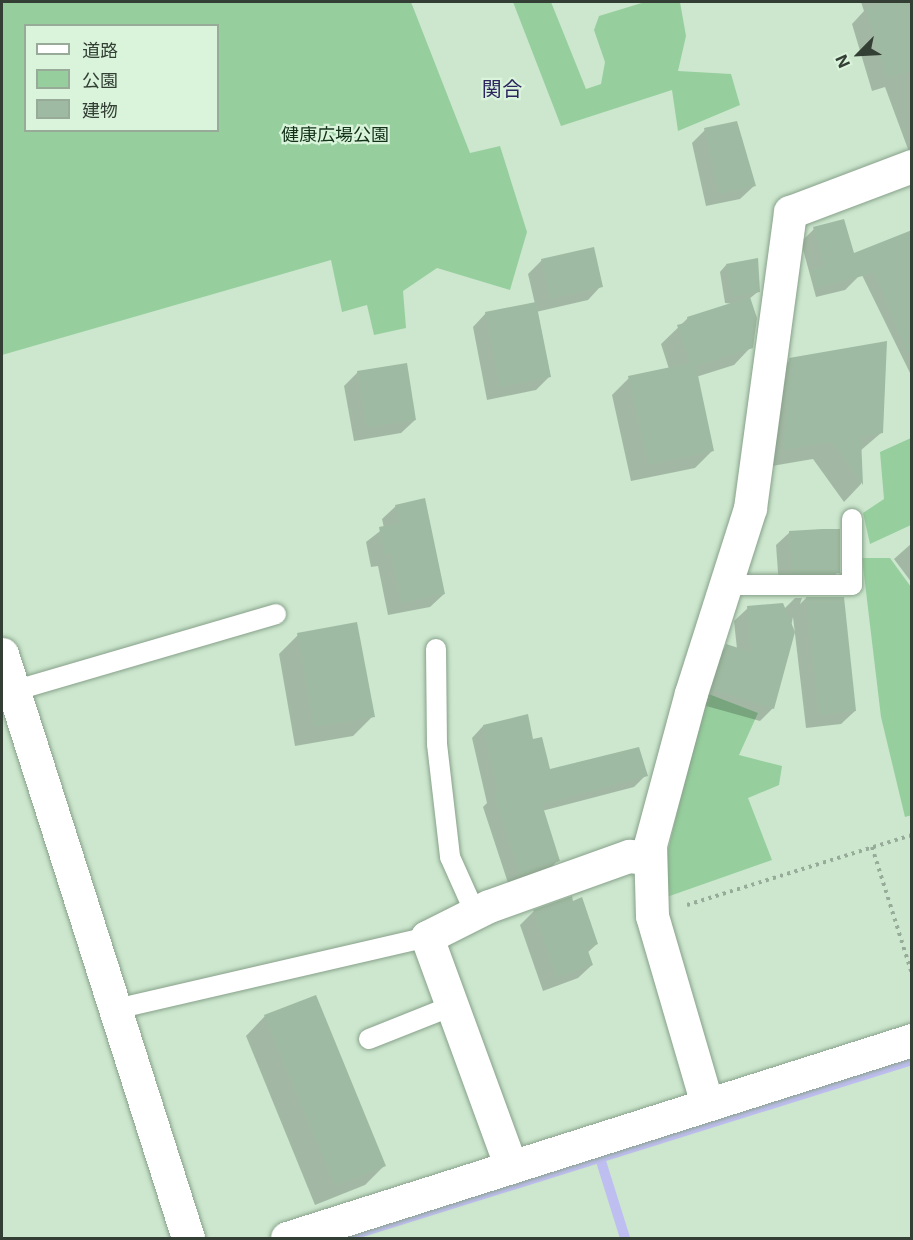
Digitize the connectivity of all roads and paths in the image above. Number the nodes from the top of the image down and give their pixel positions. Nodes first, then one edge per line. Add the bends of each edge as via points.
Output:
1 (912, 166) edge
2 (852, 519) dead end
3 (729, 585) junction
4 (276, 614) dead end
5 (436, 649) dead end
6 (2, 654) edge
7 (13, 692) junction
8 (912, 835) edge
9 (872, 847) junction
10 (648, 858) junction
11 (475, 914) junction
12 (652, 916) junction
13 (427, 937) junction
14 (912, 974) edge
15 (452, 1006) junction
16 (116, 1009) junction
17 (369, 1039) dead end
18 (912, 1040) edge
19 (707, 1104) junction
20 (511, 1167) junction
21 (188, 1239) edge
22 (287, 1239) edge

1 - 3 street via 790,212 750,508
2 - 3 lane via 852,585
3 - 10 street via 690,693
4 - 7 lane
5 - 11 lane via 437,744 450,857
6 - 7 street
7 - 16 street
8 - 9 path
9 - 12 path
9 - 14 path
10 - 11 street via 629,856
10 - 12 street
11 - 13 street
12 - 19 street
13 - 15 street
13 - 16 lane
15 - 17 lane
15 - 20 street
16 - 21 street
18 - 19 street
19 - 20 street
20 - 22 street

